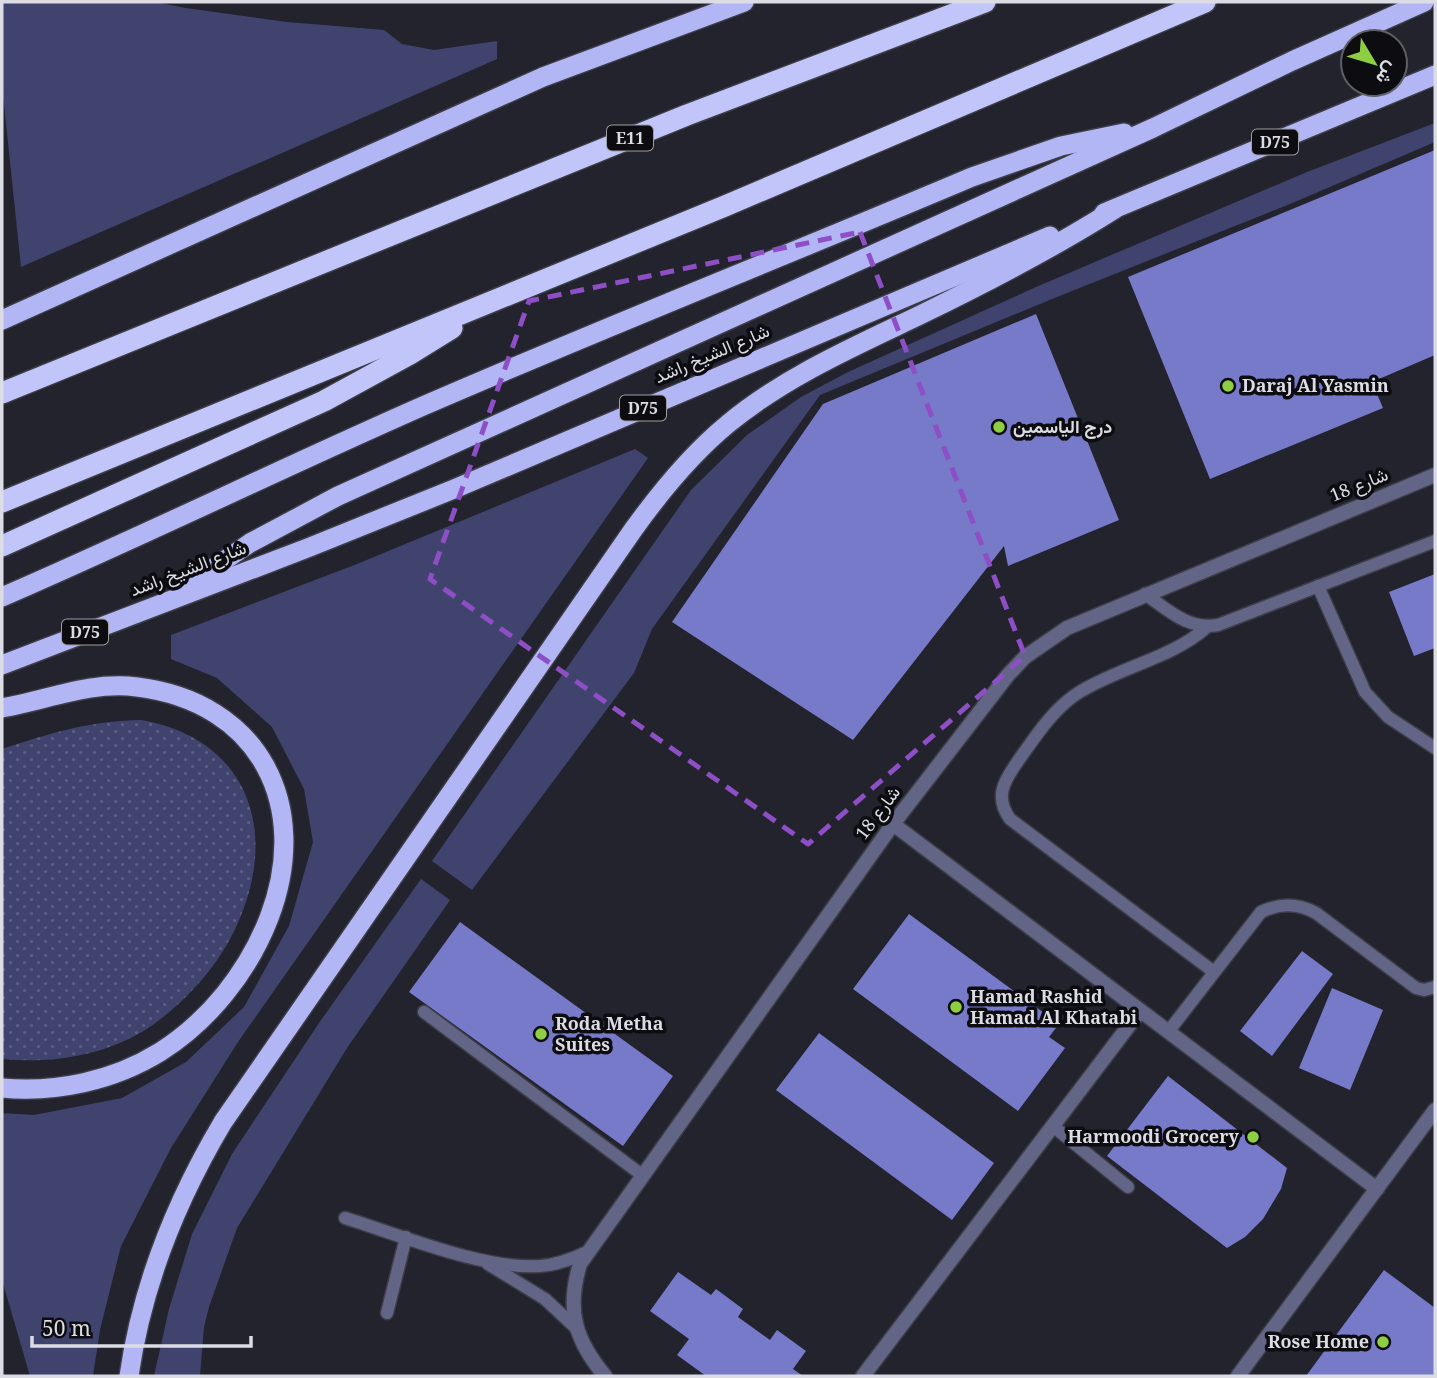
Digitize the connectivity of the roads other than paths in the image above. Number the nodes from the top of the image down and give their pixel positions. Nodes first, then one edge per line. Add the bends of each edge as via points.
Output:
1 (709, 2) edge
2 (744, 2) edge
3 (1205, 2) edge
4 (1424, 2) edge
5 (978, 4) edge
6 (621, 46) junction
7 (1435, 75) edge
8 (1153, 128) junction
9 (1115, 209) junction
10 (491, 301) junction
11 (2, 320) edge
12 (2, 393) edge
13 (1435, 475) edge
14 (2, 502) edge
15 (1435, 541) edge
16 (2, 546) edge
17 (1318, 586) junction
18 (1145, 594) junction
19 (2, 597) edge
20 (169, 600) junction
21 (1207, 627) junction
22 (2, 665) edge
23 (2, 708) edge
24 (1435, 748) edge
25 (893, 824) junction
26 (1214, 972) junction
27 (1435, 987) edge
28 (424, 1012) dead end
29 (1140, 1012) junction
30 (1168, 1032) junction
31 (2, 1088) edge
32 (1435, 1110) edge
33 (1053, 1126) junction
34 (642, 1175) junction
35 (1128, 1186) dead end
36 (1377, 1189) junction
37 (345, 1218) dead end
38 (406, 1237) junction
39 (587, 1252) junction
40 (482, 1261) junction
41 (387, 1313) dead end
42 (575, 1327) junction
43 (866, 1375) edge
44 (130, 1376) edge
45 (605, 1376) edge
46 (1238, 1376) edge

1 - 6 highway
2 - 6 highway
3 - 10 highway
4 - 8 highway
5 - 12 highway, E11 via 674,120
6 - 11 highway via 530,82
7 - 9 highway, شارع الشيخ راشد / D75
8 - 19 highway via 1061,146 972,177 424,406
8 - 20 highway via 327,502 250,543
9 - 20 highway, شارع الشيخ راشد / D75 via 454,489
9 - 44 highway via 1016,267 765,396 677,473 633,530 201,1158 165,1237 140,1318
10 - 14 highway
10 - 16 highway via 410,354 324,401
13 - 18 street, شارع 18
15 - 17 lane
17 - 21 lane
17 - 24 lane via 1366,692 1388,717
18 - 21 lane via 1189,624
18 - 25 street, شارع 18 via 1067,628 1026,657
20 - 22 highway, شارع الشيخ راشد / D75
21 - 26 lane via 1180,646 1096,683 1059,707 1007,776 1001,798 1010,819
23 - 31 highway via 110,686 162,691 200,703 234,726 260,756 277,793 283,835 279,880 269,918 242,969 205,1016 159,1053 105,1077 47,1089
25 - 29 street
25 - 34 street, شارع 18
26 - 27 lane via 1261,912 1283,905 1316,913 1409,984 1423,990
26 - 30 lane
28 - 34 lane
29 - 30 street
29 - 33 street
30 - 36 street
32 - 36 street
33 - 35 lane
33 - 43 street
34 - 39 street, شارع 18
36 - 46 street
37 - 38 lane
38 - 40 lane
38 - 41 lane
39 - 40 lane via 540,1266
39 - 42 street, شارع 18 via 575,1281
40 - 42 lane via 545,1299
42 - 45 street, شارع 18 via 584,1349

